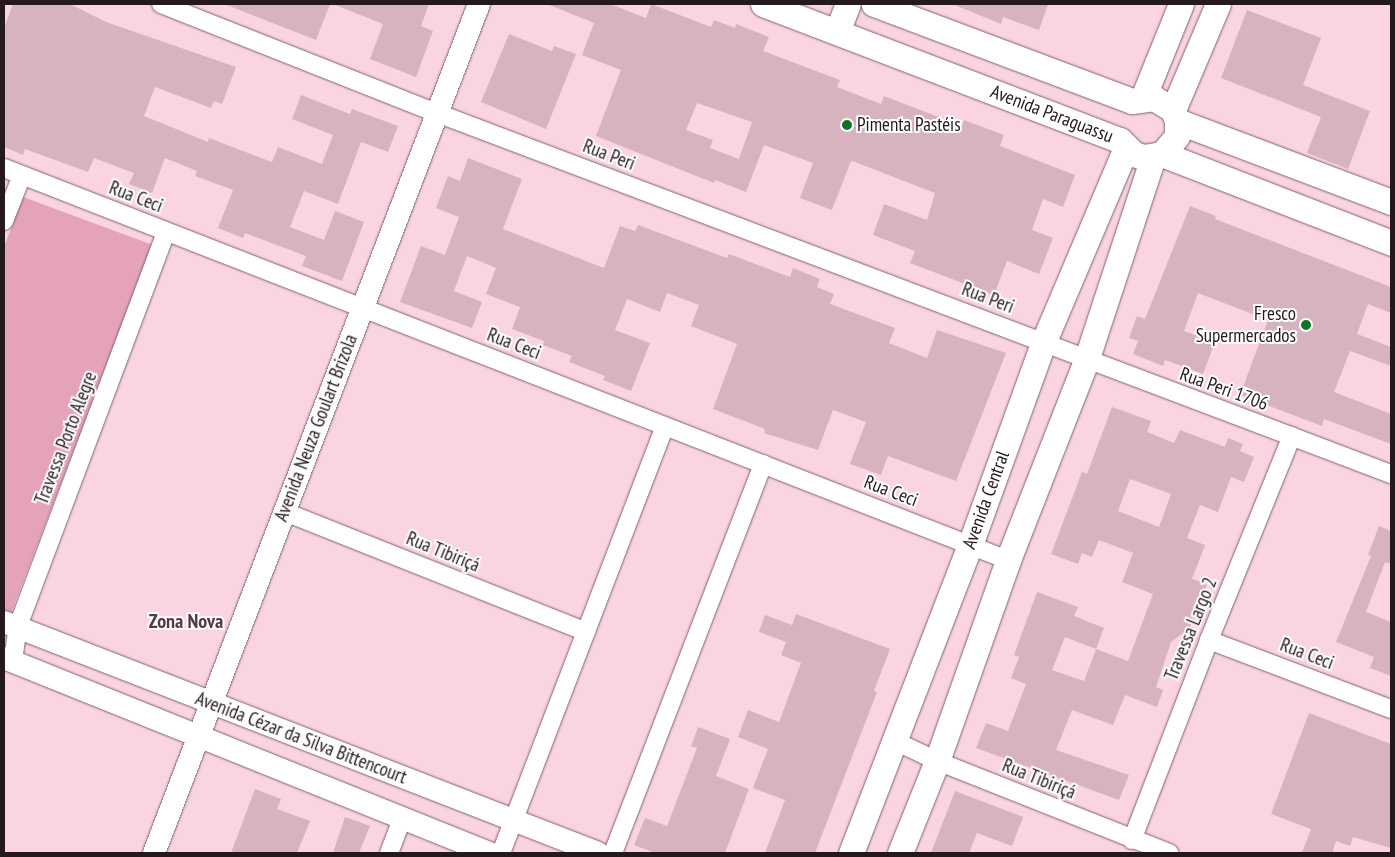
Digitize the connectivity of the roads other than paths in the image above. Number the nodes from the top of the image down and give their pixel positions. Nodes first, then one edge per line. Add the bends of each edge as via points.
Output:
1 (161, 4) edge
2 (478, 4) edge
3 (763, 4) edge
4 (848, 4) edge
5 (874, 4) edge
6 (1181, 4) edge
7 (1218, 4) edge
8 (837, 32) junction
9 (1138, 100) junction
10 (437, 113) junction
11 (1175, 116) junction
12 (1123, 144) junction
13 (1158, 156) junction
14 (4, 168) edge
15 (22, 176) junction
16 (1391, 202) edge
17 (4, 221) edge
18 (166, 232) junction
19 (1391, 243) edge
20 (362, 308) junction
21 (1044, 341) junction
22 (1086, 361) junction
23 (665, 426) junction
24 (1292, 436) junction
25 (763, 464) junction
26 (1391, 474) edge
27 (285, 512) junction
28 (970, 545) junction
29 (1008, 560) junction
30 (11, 624) edge
31 (586, 632) junction
32 (1209, 640) junction
33 (8, 660) edge
34 (212, 703) junction
35 (1391, 709) edge
36 (200, 735) junction
37 (894, 741) junction
38 (937, 761) junction
39 (402, 819) junction
40 (513, 820) junction
41 (1132, 840) junction
42 (154, 853) edge
43 (389, 853) edge
44 (489, 853) edge
45 (501, 853) edge
46 (598, 853) edge
47 (613, 853) edge
48 (851, 853) edge
49 (900, 853) edge
50 (1169, 853) edge

1 - 10 street, Rua Peri
2 - 10 street, Avenida Neuza Goulart Brizola
3 - 8 main road, Avenida Paraguassu
4 - 8 main road
5 - 9 main road
6 - 9 main road, Avenida Central
7 - 11 main road
8 - 12 main road, Avenida Paraguassu
9 - 11 main road via 1154,98
9 - 12 main road, Avenida Central via 1121,114 1118,122
10 - 20 street, Avenida Neuza Goulart Brizola
10 - 21 street, Rua Peri
11 - 13 main road via 1177,136
11 - 16 main road
12 - 13 main road, Avenida Paraguassu via 1134,154
12 - 21 main road, Avenida Central
13 - 19 main road, Avenida Paraguassu
13 - 22 main road
14 - 15 street, Rua Ceci
15 - 17 street
15 - 18 street, Rua Ceci
18 - 20 street, Rua Ceci
18 - 30 street, Travessa Porto Alegre
20 - 23 street, Rua Ceci
20 - 27 street, Avenida Neuza Goulart Brizola
21 - 22 street, Rua Peri 1706
21 - 28 main road, Avenida Central
22 - 24 street, Rua Peri 1706
22 - 29 main road
23 - 25 street, Rua Ceci
23 - 31 street
24 - 26 street, Rua Peri 1706
24 - 32 street, Travessa Largo 2
25 - 28 street, Rua Ceci
25 - 47 street
27 - 31 street, Rua Tibiriçá
27 - 34 street, Avenida Neuza Goulart Brizola
28 - 29 street, Rua Ceci
28 - 37 main road, Avenida Central
29 - 38 main road
30 - 33 street, Travessa Porto Alegre
30 - 34 street, Avenida Cézar da Silva Bittencourt
31 - 40 street
32 - 35 street, Rua Ceci
32 - 41 street, Travessa Largo 2
33 - 36 street, Avenida Cézar da Silva Bittencourt
34 - 36 street, Avenida Neuza Goulart Brizola
34 - 40 street, Avenida Cézar da Silva Bittencourt
36 - 39 street, Avenida Cézar da Silva Bittencourt
36 - 42 street, Avenida Neuza Goulart Brizola
37 - 38 street, Rua Tibiriçá
37 - 48 main road, Avenida Central
38 - 41 street, Rua Tibiriçá
38 - 49 main road
39 - 43 street
39 - 44 street, Avenida Cézar da Silva Bittencourt
40 - 45 street
40 - 46 street, Avenida Cézar da Silva Bittencourt
41 - 50 street, Rua Tibiriçá

